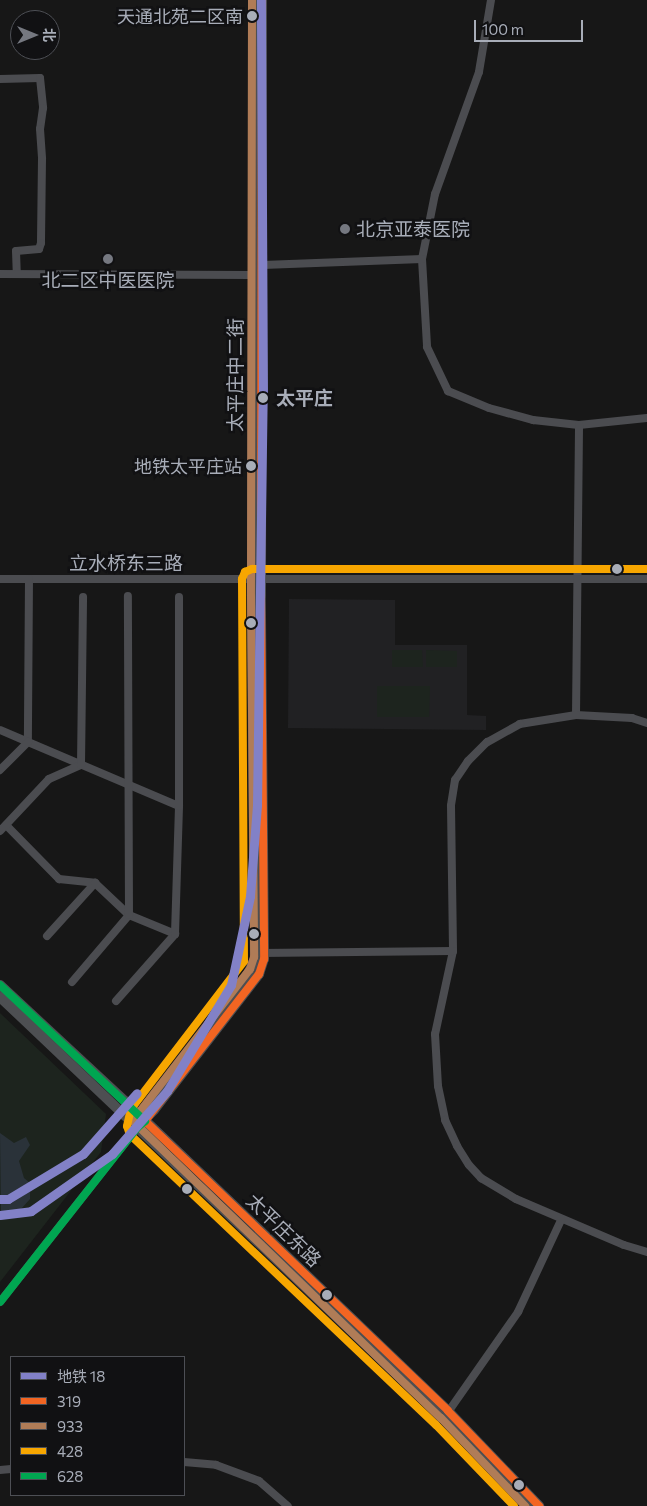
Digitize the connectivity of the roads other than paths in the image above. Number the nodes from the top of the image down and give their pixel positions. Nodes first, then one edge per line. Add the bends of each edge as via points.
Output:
1 (254, 0) edge
2 (262, 0) edge
3 (490, 0) edge
4 (0, 79) edge
5 (422, 259) junction
6 (263, 265) junction
7 (0, 274) edge
8 (17, 274) junction
9 (252, 275) junction
10 (647, 418) edge
11 (579, 425) junction
12 (647, 578) edge
13 (0, 579) edge
14 (29, 579) junction
15 (257, 579) junction
16 (576, 579) junction
17 (82, 596) dead end
18 (128, 596) dead end
19 (178, 597) dead end
20 (576, 715) junction
21 (647, 723) edge
22 (0, 730) edge
23 (28, 742) junction
24 (81, 765) junction
25 (0, 770) edge
26 (128, 786) junction
27 (178, 806) junction
28 (3, 828) edge
29 (95, 883) junction
30 (130, 915) junction
31 (175, 934) junction
32 (47, 936) dead end
33 (453, 950) junction
34 (260, 953) junction
35 (72, 982) dead end
36 (0, 985) edge
37 (0, 997) edge
38 (116, 1001) dead end
39 (140, 1121) junction
40 (561, 1220) junction
41 (647, 1252) edge
42 (0, 1302) edge
43 (446, 1415) junction
44 (185, 1462) edge
45 (288, 1506) edge
46 (528, 1506) edge
47 (539, 1506) edge

1 - 9 main road, 太平庄中二街
2 - 6 main road, 太平庄中二街
3 - 5 street via 479,72 435,194
4 - 8 street via 40,78 43,108 40,129 41,243 38,249 16,251
5 - 6 street
5 - 11 street via 427,347 448,391 489,408 533,420
6 - 9 street
6 - 15 main road, 太平庄中二街
7 - 8 street
8 - 9 street
9 - 15 main road, 太平庄中二街
10 - 11 street
11 - 16 street
12 - 16 street, 立水桥东三路
13 - 14 street, 立水桥东三路
14 - 15 street, 立水桥东三路
14 - 23 street
15 - 16 street, 立水桥东三路
15 - 34 main road, 太平庄中二街
16 - 20 street
17 - 24 street
18 - 26 street
19 - 27 street
20 - 21 street via 632,718
20 - 33 street via 520,724 487,742 455,780 451,806
22 - 23 street
23 - 24 street
23 - 25 street
24 - 26 street
24 - 28 street via 50,779
26 - 27 street
26 - 30 street
27 - 31 street
28 - 29 street via 59,879
29 - 30 street
29 - 32 street
30 - 31 street
30 - 35 street
31 - 38 street
33 - 34 street
33 - 40 street via 435,1034 438,1086 445,1120 457,1146 481,1178
34 - 39 main road, 太平庄中二街 via 264,965 258,974
36 - 39 main road, 太平庄东路
37 - 39 main road, 太平庄东路
39 - 42 street
39 - 43 main road, 太平庄东路
40 - 41 street
40 - 43 street via 518,1312
43 - 46 main road, 太平庄东路
43 - 47 main road, 太平庄东路
44 - 45 street via 216,1464 259,1481

